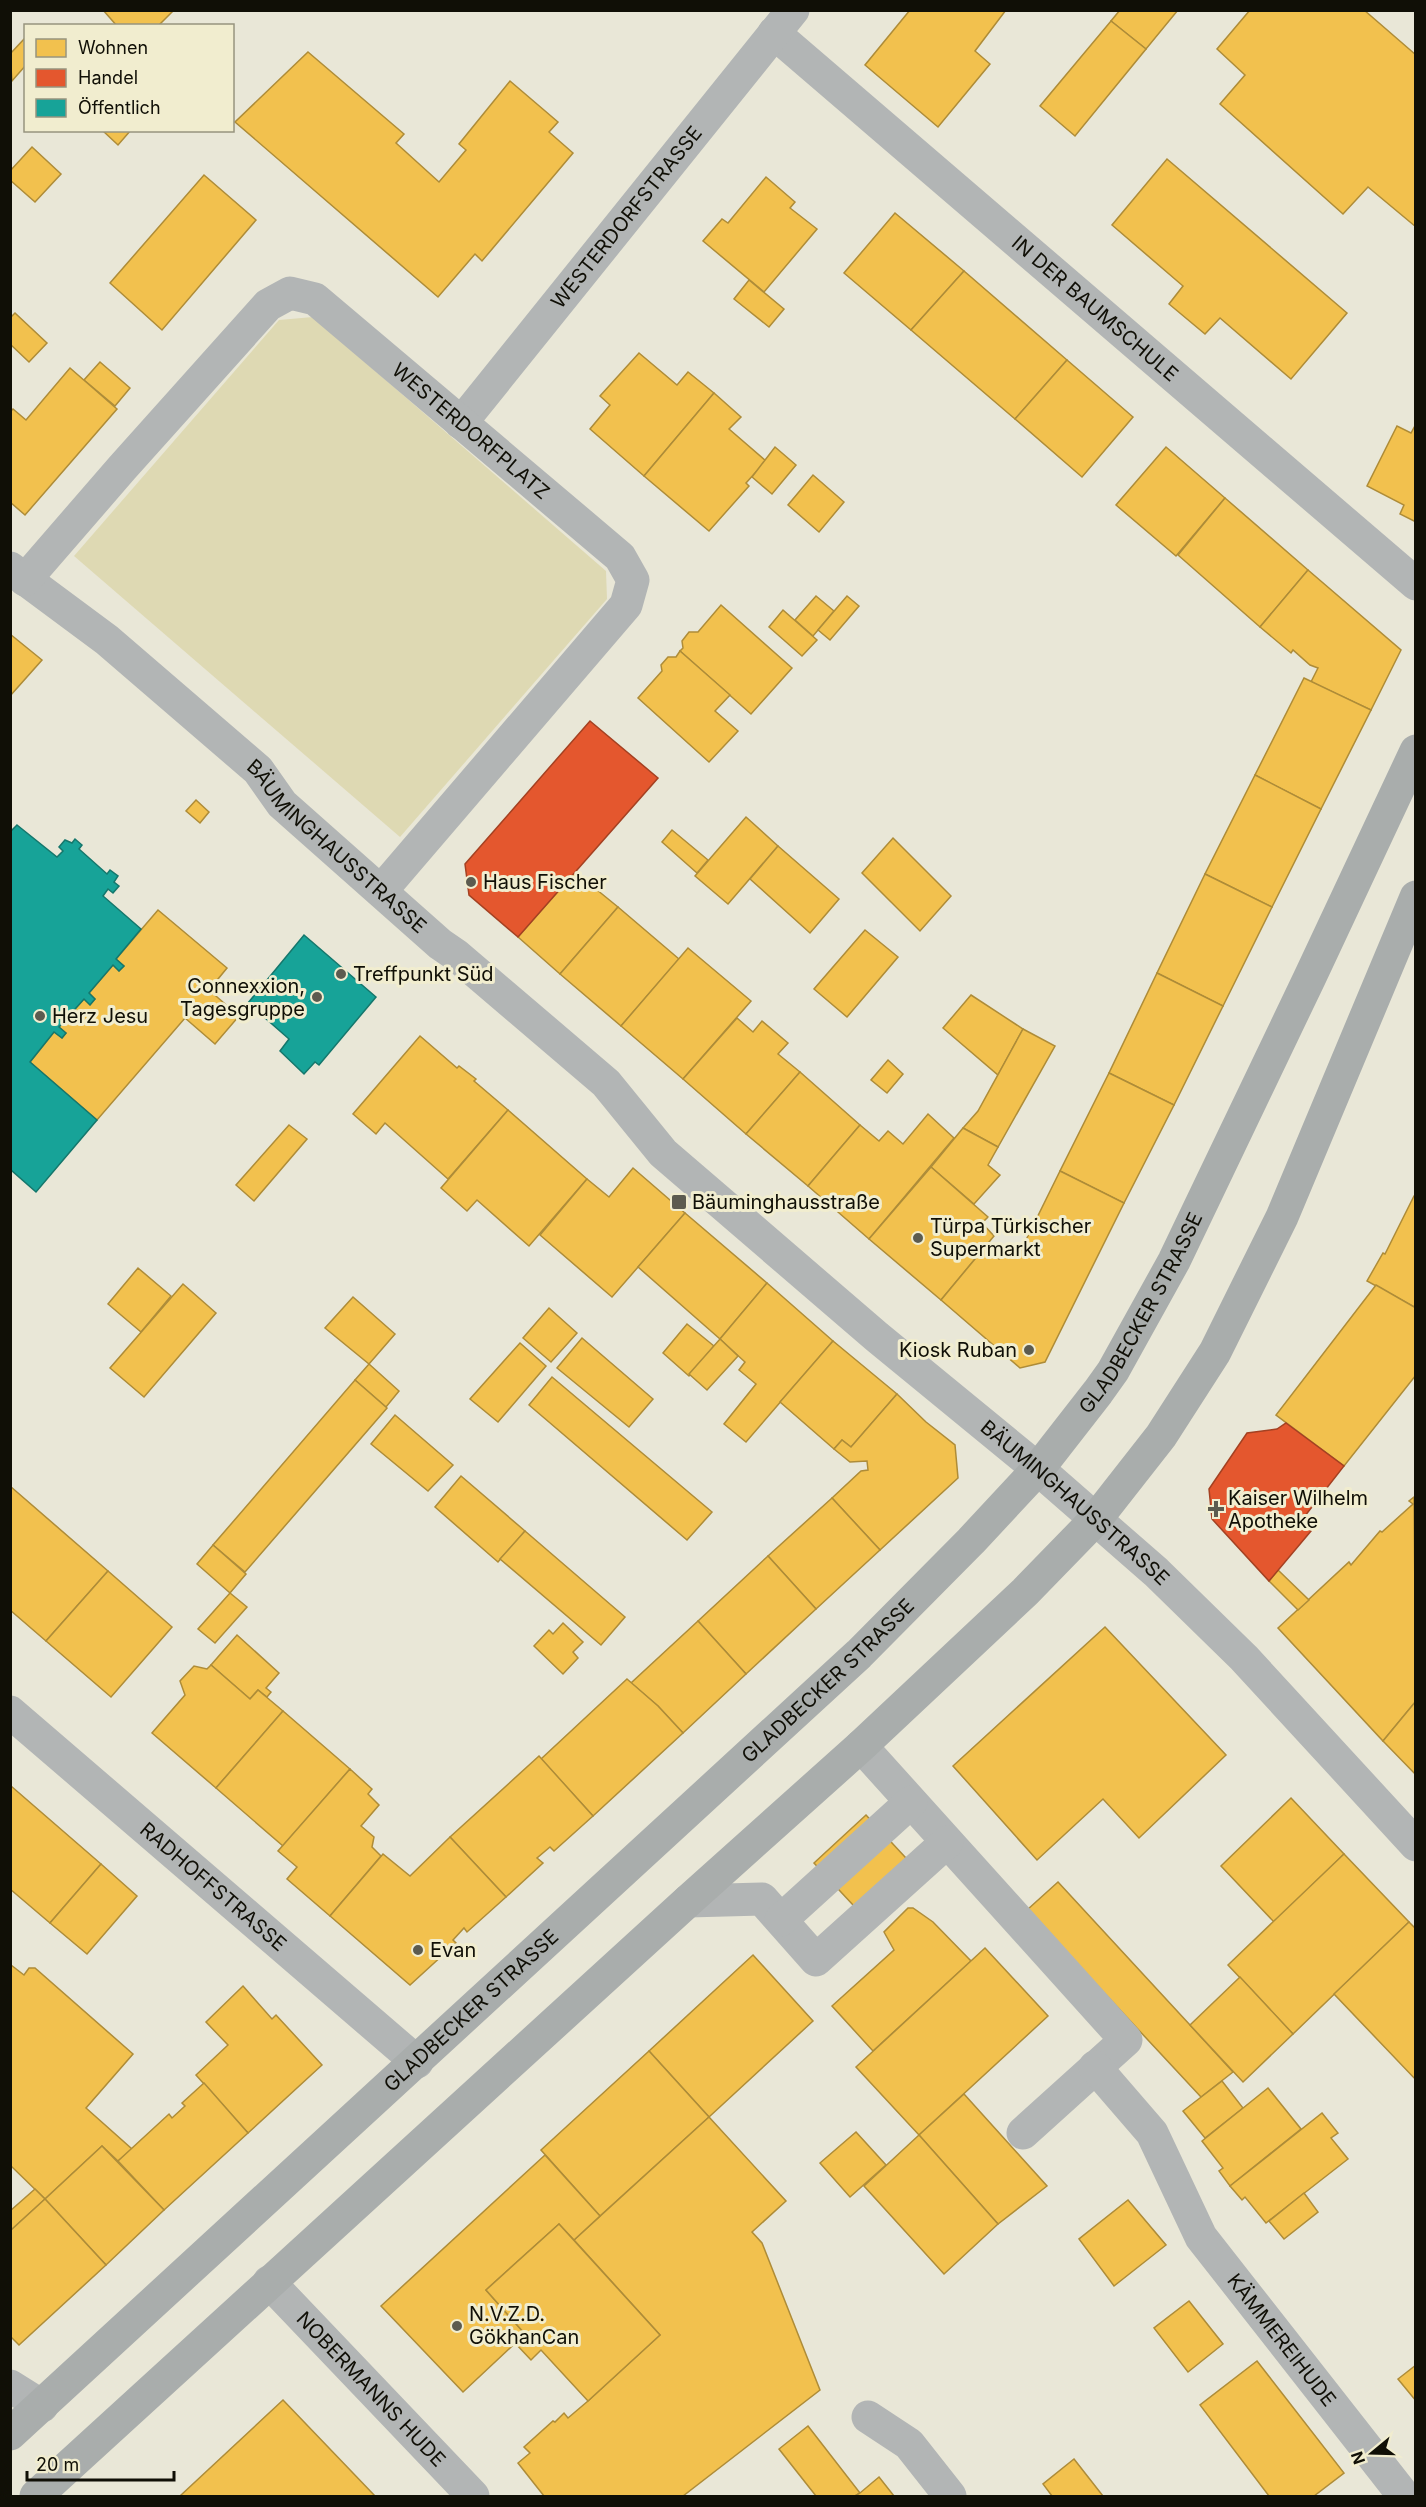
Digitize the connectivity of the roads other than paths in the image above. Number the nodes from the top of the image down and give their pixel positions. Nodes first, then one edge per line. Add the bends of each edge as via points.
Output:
1 (783, 22) edge
2 (461, 423) junction
3 (18, 574) edge
4 (1416, 584) edge
5 (1416, 751) edge
6 (381, 891) junction
7 (1416, 897) edge
8 (1038, 1469) junction
9 (1096, 1519) junction
10 (10, 1712) edge
11 (861, 1746) junction
12 (911, 1802) junction
13 (947, 1842) junction
14 (1416, 1845) edge
15 (688, 1901) junction
16 (781, 1920) junction
17 (417, 2062) junction
18 (1095, 2067) junction
19 (1023, 2133) dead end
20 (269, 2282) junction
21 (10, 2386) edge
22 (42, 2406) junction
23 (868, 2417) dead end
24 (10, 2434) edge
25 (36, 2496) edge
26 (474, 2496) edge
27 (950, 2496) edge
28 (1404, 2496) edge

1 - 2 street, WESTERDORFSTRASSE
1 - 4 street, IN DER BAUMSCHULE
2 - 3 street, WESTERDORFPLATZ via 315,299 290,293 268,305 122,468
2 - 6 street, WESTERDORFPLATZ via 620,557 633,580 626,605
3 - 6 street, BÄUMINGHAUSSTRASSE via 107,640 258,770 282,804
5 - 8 main road, GLADBECKER STRASSE via 1174,1261 1103,1385
6 - 8 street, BÄUMINGHAUSSTRASSE via 606,1083 663,1153
7 - 9 main road via 1282,1217 1215,1352 1161,1436
8 - 9 street, BÄUMINGHAUSSTRASSE
8 - 17 main road, GLADBECKER STRASSE via 859,1654
9 - 11 main road via 1025,1592
9 - 14 street, BÄUMINGHAUSSTRASSE via 1244,1658
10 - 17 street, RADHOFFSTRASSE
11 - 12 street
11 - 15 main road
12 - 13 street
12 - 16 street
13 - 16 street via 816,1960
13 - 18 street via 1126,2040
15 - 16 street via 762,1899
15 - 20 main road
17 - 22 main road, GLADBECKER STRASSE
18 - 19 street
18 - 28 street, KÄMMEREIHUDE via 1152,2133 1201,2237
20 - 25 main road
20 - 26 street, NOBERMANNS HUDE
21 - 22 street
22 - 24 main road, GLADBECKER STRASSE
23 - 27 street via 909,2444

